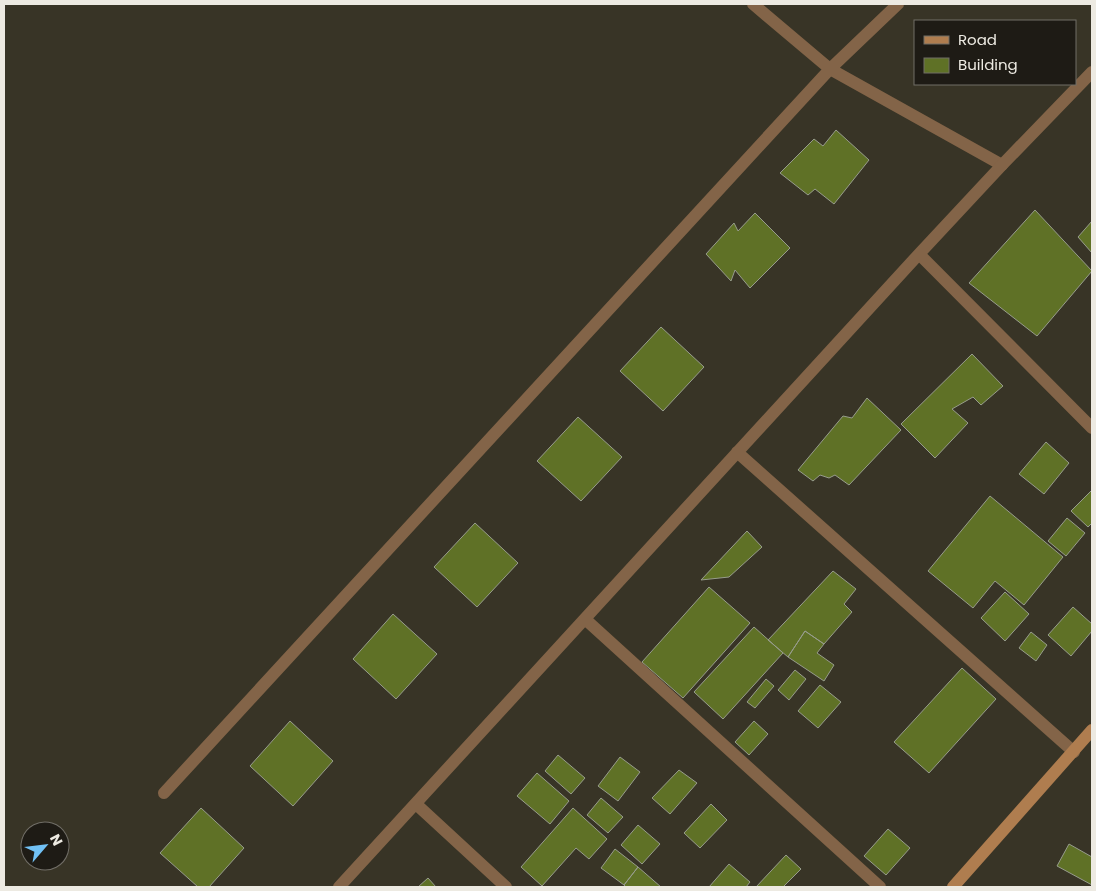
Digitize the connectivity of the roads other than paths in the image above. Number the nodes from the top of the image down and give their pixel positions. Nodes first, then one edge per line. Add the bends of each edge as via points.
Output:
1 (753, 4) edge
2 (898, 4) edge
3 (830, 69) junction
4 (1092, 72) edge
5 (1002, 165) junction
6 (919, 254) junction
7 (1092, 428) edge
8 (737, 452) junction
9 (585, 619) junction
10 (1092, 730) edge
11 (1074, 752) junction
12 (164, 794) dead end
13 (416, 804) junction
14 (339, 887) edge
15 (506, 887) edge
16 (880, 887) edge
17 (953, 887) edge

1 - 3 street
2 - 3 street
3 - 5 street
3 - 12 street
4 - 5 street
5 - 6 street
6 - 7 street
6 - 8 street
8 - 9 street
8 - 11 street
9 - 13 street
9 - 16 street
10 - 11 street
11 - 17 street
13 - 14 street
13 - 15 street

